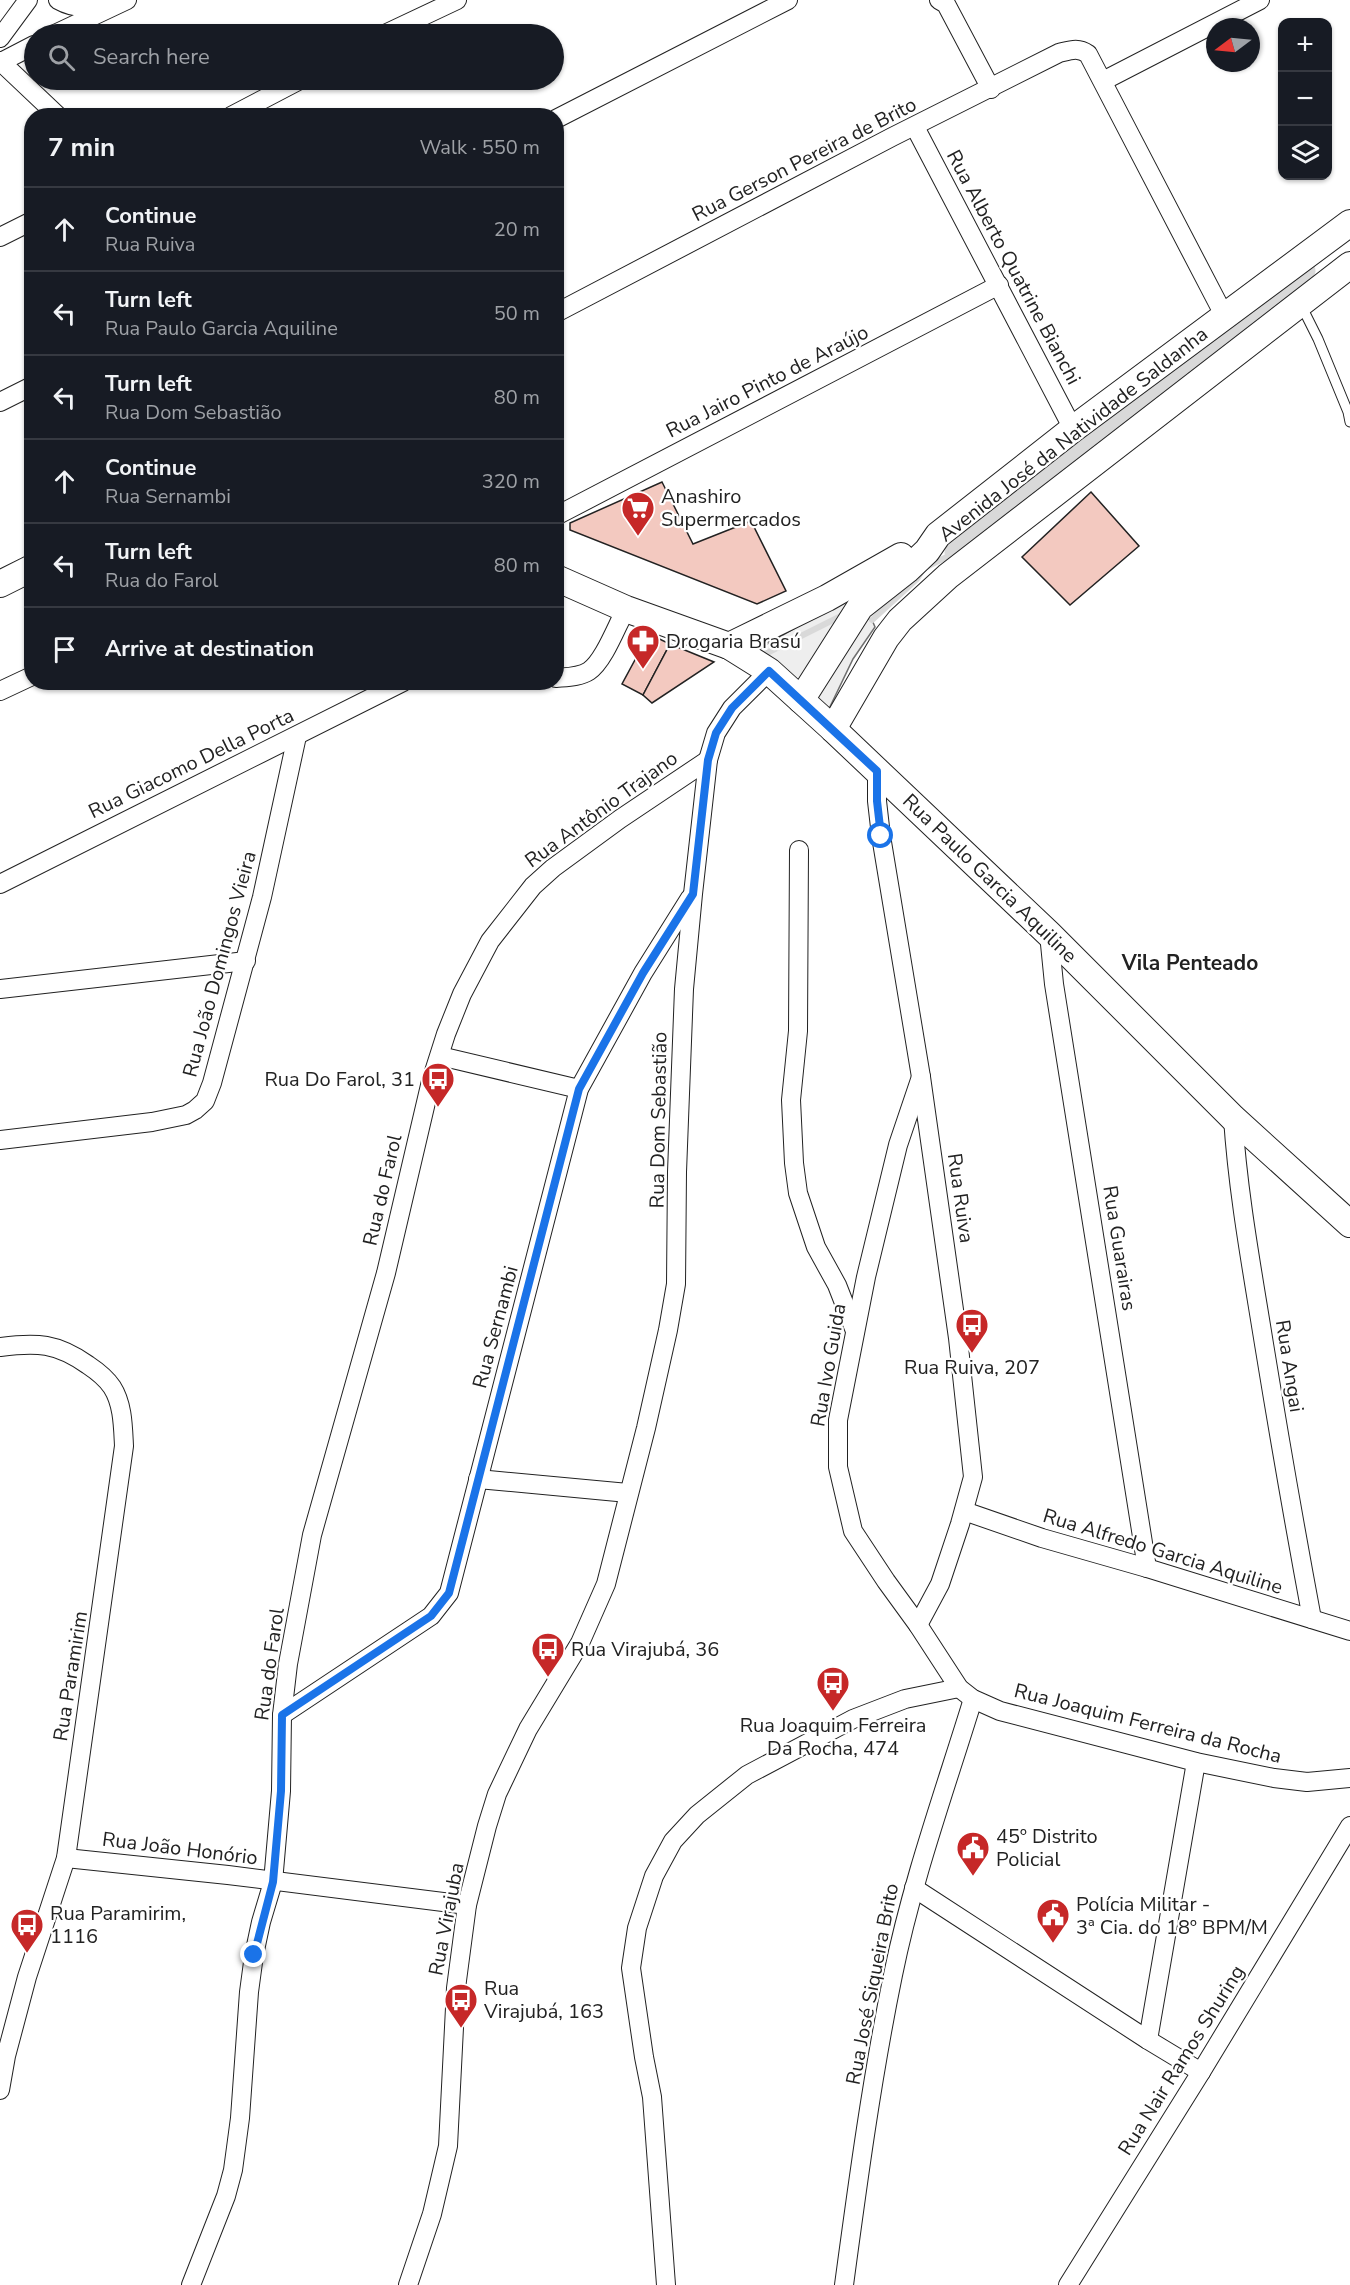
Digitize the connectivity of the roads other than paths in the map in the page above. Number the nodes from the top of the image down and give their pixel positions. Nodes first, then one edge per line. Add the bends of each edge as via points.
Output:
1 (28, 0) edge
2 (58, 0) edge
3 (457, 0) edge
4 (788, 0) edge
5 (939, 0) edge
6 (1260, 0) edge
7 (126, 1) edge
8 (77, 24) edge
9 (407, 24) edge
10 (0, 38) edge
11 (24, 50) edge
12 (1, 62) edge
13 (1102, 81) junction
14 (24, 84) edge
15 (991, 89) junction
16 (31, 90) edge
17 (281, 90) edge
18 (50, 108) edge
19 (246, 108) edge
20 (564, 115) edge
21 (915, 127) junction
22 (1350, 223) edge
23 (24, 225) edge
24 (0, 237) edge
25 (1350, 265) edge
26 (999, 285) junction
27 (1300, 303) junction
28 (564, 309) edge
29 (1225, 317) junction
30 (24, 390) edge
31 (0, 402) edge
32 (1350, 422) edge
33 (1073, 429) junction
34 (564, 512) edge
35 (938, 535) junction
36 (24, 572) edge
37 (564, 582) edge
38 (0, 584) edge
39 (626, 609) junction
40 (729, 646) junction
41 (769, 671) junction
42 (564, 678) edge
43 (24, 680) edge
44 (384, 690) edge
45 (0, 691) edge
46 (801, 700) junction
47 (833, 729) junction
48 (297, 736) junction
49 (708, 760) junction
50 (877, 771) junction
51 (799, 850) dead end
52 (0, 884) edge
53 (693, 894) junction
54 (1049, 934) junction
55 (246, 961) junction
56 (0, 989) edge
57 (440, 1056) junction
58 (921, 1077) junction
59 (579, 1089) junction
60 (1233, 1118) junction
61 (0, 1140) edge
62 (1350, 1224) edge
63 (855, 1333) junction
64 (0, 1347) edge
65 (478, 1479) junction
66 (628, 1493) junction
67 (964, 1511) junction
68 (1147, 1568) junction
69 (606, 1584) joint
70 (1312, 1619) junction
71 (918, 1624) junction
72 (1350, 1631) edge
73 (966, 1694) junction
74 (282, 1715) junction
75 (1196, 1762) junction
76 (1350, 1778) edge
77 (1350, 1826) edge
78 (66, 1858) junction
79 (273, 1882) junction
80 (914, 1888) junction
81 (467, 1905) junction
82 (1148, 2040) junction
83 (1201, 2072) junction
84 (0, 2090) edge
85 (191, 2285) edge
86 (408, 2285) edge
87 (666, 2285) edge
88 (844, 2285) edge
89 (1068, 2285) edge

1 - 10 street
2 - 7 street via 80,8
3 - 9 street
4 - 20 street
5 - 15 street via 946,4
6 - 13 street
7 - 8 street
11 - 12 street
12 - 14 street
13 - 15 street, Rua Gerson Pereira de Brito via 1088,54 1074,49
13 - 29 street
15 - 21 street, Rua Gerson Pereira de Brito
16 - 18 street
17 - 19 street
21 - 26 street, Rua Alberto Quatrine Bianchi
21 - 28 street, Rua Gerson Pereira de Brito
22 - 29 street, Avenida José da Natividade Saldanha
23 - 24 street
25 - 27 street, Avenida José da Natividade Saldanha
26 - 33 street, Rua Alberto Quatrine Bianchi
26 - 34 street, Rua Jairo Pinto de Araújo
27 - 32 lane
27 - 47 street, Avenida José da Natividade Saldanha via 948,576 886,638
29 - 33 street, Avenida José da Natividade Saldanha
30 - 31 street
33 - 35 street, Avenida José da Natividade Saldanha
35 - 40 street via 827,598
35 - 46 street, Avenida José da Natividade Saldanha via 907,570 860,607
36 - 38 street
37 - 39 street, Rua Paulo Garcia Aquiline
39 - 40 street, Rua Paulo Garcia Aquiline
39 - 42 street via 598,663 589,671
40 - 41 street, Rua Paulo Garcia Aquiline
41 - 46 street, Rua Paulo Garcia Aquiline
41 - 49 street, Rua Dom Sebastião via 732,708 716,733
43 - 45 street
44 - 48 street, Rua Giacomo Della Porta
46 - 47 street, Rua Paulo Garcia Aquiline
47 - 50 street, Rua Paulo Garcia Aquiline
48 - 52 street, Rua Giacomo Della Porta
48 - 55 street, Rua João Domingos Vieira
49 - 53 street, Rua Dom Sebastião
49 - 57 street, Rua Antônio Trajano via 620,819 533,886 490,941 462,994
50 - 54 street, Rua Paulo Garcia Aquiline
50 - 58 street, Rua Ruiva via 881,836
51 - 63 street via 798,1030 791,1100 794,1163 798,1193 816,1247 837,1286
53 - 59 street, Rua Sernambi via 643,973
53 - 66 street, Rua Dom Sebastião via 683,1023 676,1284 666,1341
54 - 60 street, Rua Paulo Garcia Aquiline
54 - 68 street, Rua Guarairas
55 - 56 street
55 - 61 street, Rua João Domingos Vieira via 212,1083 205,1101 195,1110 152,1122
57 - 59 street
57 - 74 street, Rua do Farol via 383,1282 312,1535
58 - 63 street, Rua Ivo Guida via 898,1145
58 - 67 street, Rua Ruiva via 974,1477
59 - 65 street, Rua Sernambi
60 - 62 street, Rua Paulo Garcia Aquiline
60 - 70 street, Rua Angai via 1251,1262
63 - 71 street, Rua Ivo Guida via 838,1420 838,1467 845,1503 853,1531
64 - 78 street, Rua Paramirim via 58,1347 76,1356 112,1388 123,1427 119,1492
65 - 66 street
65 - 74 street, Rua Sernambi via 449,1593 440,1607
66 - 69 street, Rua Dom Sebastião
67 - 68 street, Rua Alfredo Garcia Aquiline via 1042,1539
67 - 71 street, Rua Ruiva via 940,1584
68 - 70 street, Rua Alfredo Garcia Aquiline
69 - 81 street, Rua Virajuba via 580,1642 528,1729 497,1794
70 - 72 street, Rua Alfredo Garcia Aquiline
71 - 73 street, Rua Ivo Guida
73 - 75 street, Rua Joaquim Ferreira da Rocha via 1000,1711
73 - 80 street, Rua José Siqueira Brito
73 - 87 street via 905,1699 852,1719 747,1775 697,1815 673,1841 654,1876 631,1968 652,2097
74 - 79 street, Rua do Farol via 281,1791
75 - 76 street, Rua Joaquim Ferreira da Rocha via 1307,1782
75 - 82 street
77 - 83 street, Rua Nair Ramos Shuring
78 - 79 street, Rua João Honório
78 - 84 street, Rua Paramirim via 27,1977
79 - 81 street, Rua João Honório
79 - 85 street, Rua do Farol via 254,1955 232,2170 226,2196
80 - 82 street
80 - 88 street, Rua José Siqueira Brito via 893,1974
81 - 86 street, Rua Virajuba via 456,1988 448,2146 432,2214
82 - 83 street
83 - 89 street, Rua Nair Ramos Shuring

